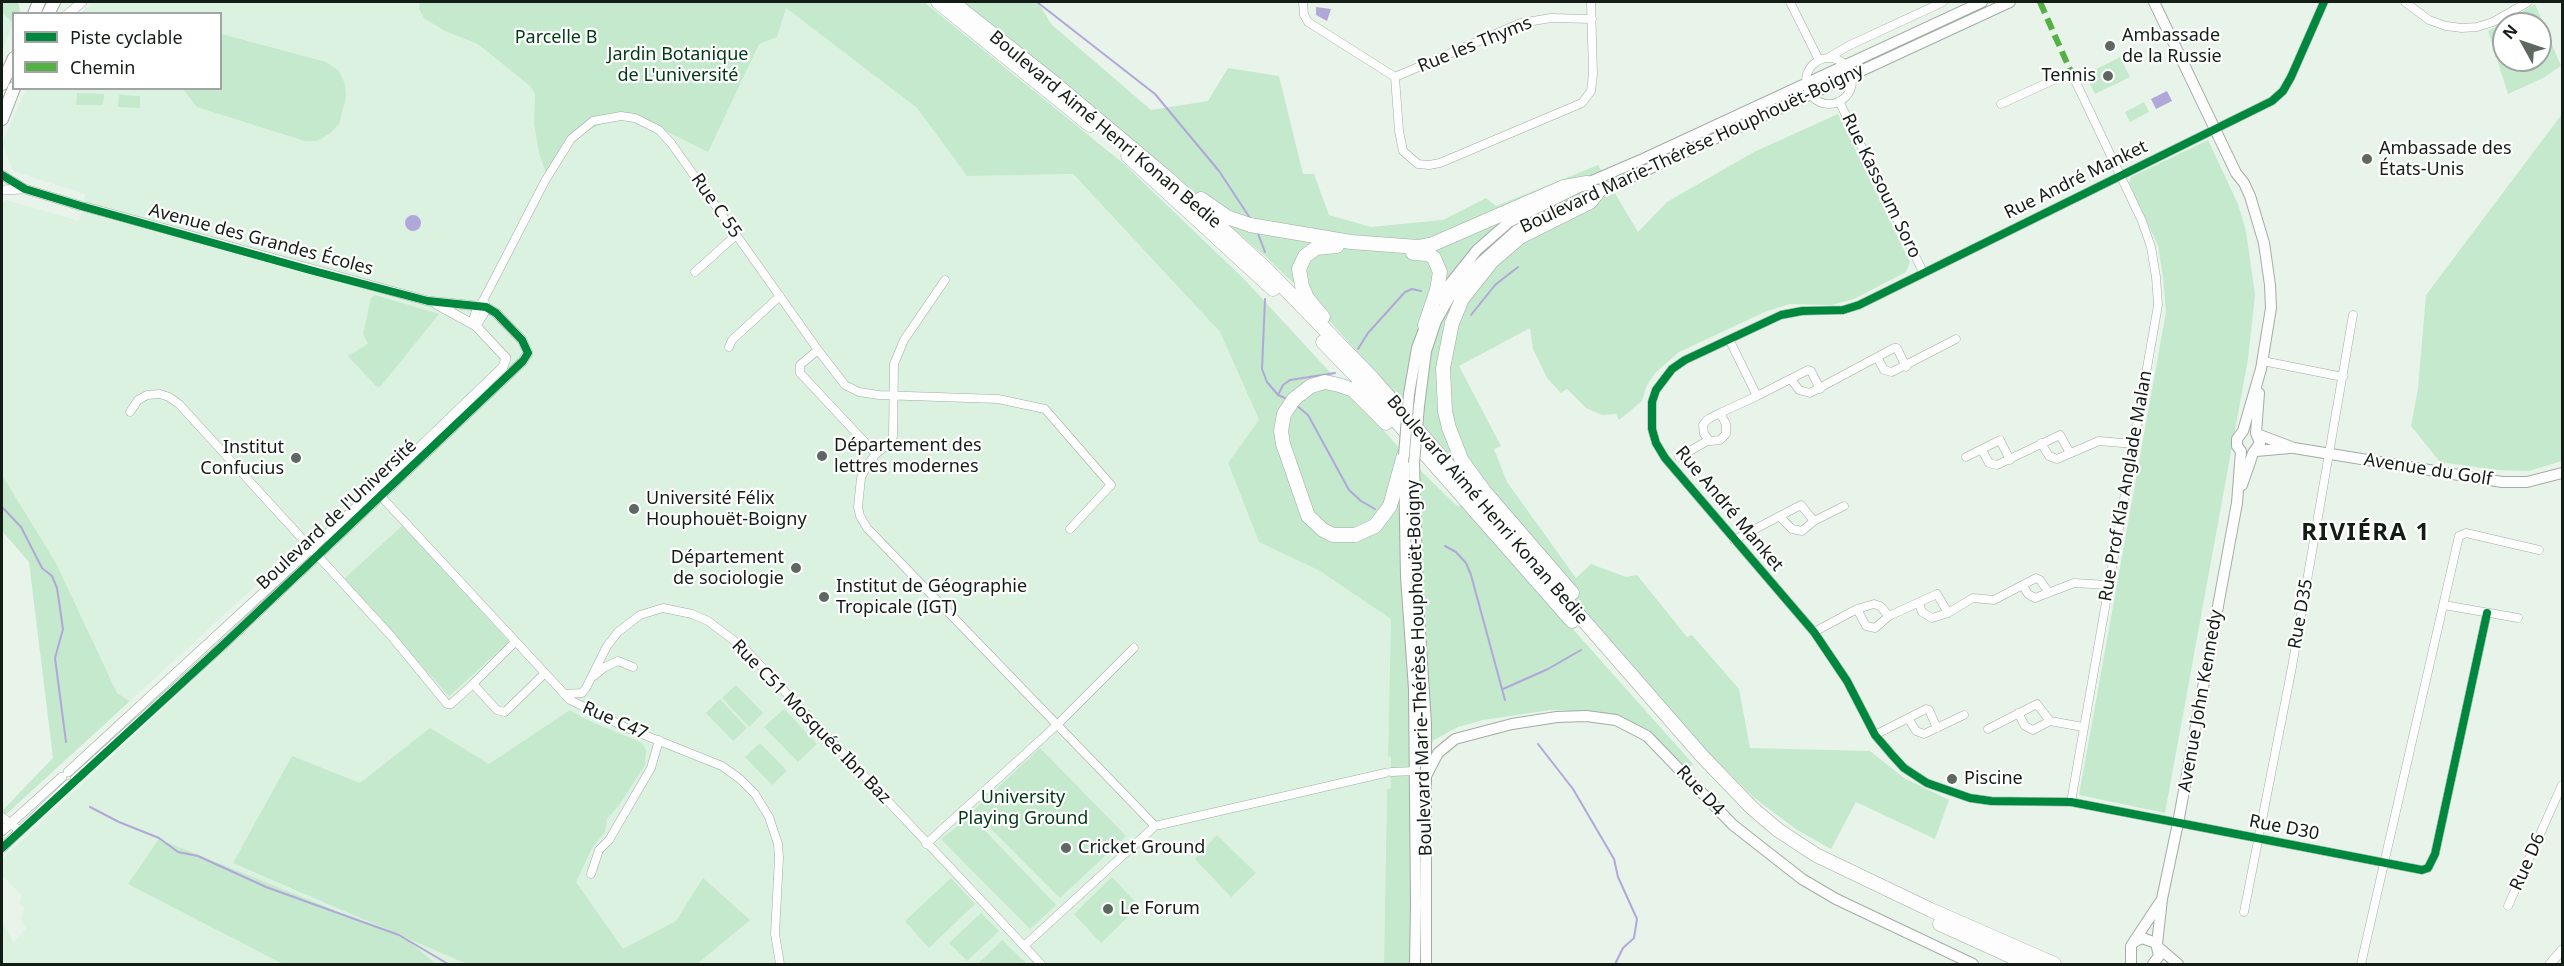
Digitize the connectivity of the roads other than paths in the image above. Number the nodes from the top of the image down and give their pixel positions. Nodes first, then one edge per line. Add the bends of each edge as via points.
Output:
1 (82, 2) edge
2 (938, 2) edge
3 (952, 2) edge
4 (1303, 2) edge
5 (1591, 2) edge
6 (1790, 2) edge
7 (1942, 2) edge
8 (1982, 2) edge
9 (2010, 2) edge
10 (2154, 2) edge
11 (2324, 2) edge
12 (2405, 2) edge
13 (2528, 2) edge
14 (70, 12) edge
15 (1592, 19) junction
16 (1828, 58) junction
17 (1819, 60) junction
18 (12, 62) edge
19 (1848, 70) junction
20 (1395, 77) junction
21 (2, 84) edge
22 (1808, 89) junction
23 (13, 90) edge
24 (1839, 101) junction
25 (2001, 104) dead end
26 (2, 119) edge
27 (2214, 129) junction
28 (2, 176) edge
29 (1165, 176) junction
30 (2119, 176) junction
31 (1587, 183) junction
32 (25, 189) junction
33 (2, 190) edge
34 (1598, 192) junction
35 (736, 236) junction
36 (695, 272) dead end
37 (1923, 272) junction
38 (1264, 274) junction
39 (945, 280) dead end
40 (780, 296) junction
41 (428, 301) junction
42 (483, 304) junction
43 (2353, 315) dead end
44 (474, 324) junction
45 (1425, 325) junction
46 (1729, 339) junction
47 (1956, 339) dead end
48 (729, 347) dead end
49 (818, 350) junction
50 (1877, 357) junction
51 (2262, 365) junction
52 (1906, 367) junction
53 (2343, 377) junction
54 (1372, 379) junction
55 (1791, 379) junction
56 (1820, 389) junction
57 (893, 395) junction
58 (1757, 396) junction
59 (130, 412) dead end
60 (1720, 413) junction
61 (2243, 431) junction
62 (2256, 433) junction
63 (433, 439) junction
64 (1709, 440) junction
65 (2041, 443) junction
66 (2134, 444) junction
67 (2294, 448) junction
68 (1982, 450) junction
69 (2241, 452) junction
70 (2255, 452) junction
71 (2070, 453) junction
72 (876, 454) junction
73 (2330, 454) junction
74 (1678, 457) dead end
75 (1966, 458) dead end
76 (1409, 459) junction
77 (2010, 460) junction
78 (2562, 473) edge
79 (378, 493) junction
80 (2237, 503) junction
81 (1844, 506) dead end
82 (1470, 507) junction
83 (1780, 517) junction
84 (1814, 521) junction
85 (1070, 529) dead end
86 (1734, 540) junction
87 (311, 546) junction
88 (2539, 550) dead end
89 (318, 554) junction
90 (294, 569) junction
91 (2108, 585) junction
92 (2023, 586) junction
93 (2049, 593) junction
94 (1918, 603) junction
95 (2444, 605) junction
96 (1857, 609) junction
97 (1948, 613) junction
98 (2487, 613) junction
99 (1889, 616) junction
100 (2518, 618) dead end
101 (1814, 632) junction
102 (515, 642) junction
103 (1134, 648) dead end
104 (633, 667) dead end
105 (544, 674) junction
106 (590, 679) junction
107 (473, 684) junction
108 (562, 694) junction
109 (1659, 706) junction
110 (2018, 713) junction
111 (1964, 715) dead end
112 (1908, 718) junction
113 (2050, 721) junction
114 (1058, 724) junction
115 (2083, 727) junction
116 (1937, 728) junction
117 (1988, 729) dead end
118 (1875, 735) junction
119 (659, 740) junction
120 (92, 749) junction
121 (99, 757) junction
122 (1414, 771) junction
123 (1425, 778) junction
124 (66, 780) junction
125 (2562, 785) edge
126 (2071, 802) junction
127 (2, 818) edge
128 (12, 823) junction
129 (2178, 823) junction
130 (1155, 826) junction
131 (2, 831) edge
132 (20, 831) junction
133 (2259, 838) junction
134 (926, 844) junction
135 (2, 848) edge
136 (2384, 863) junction
137 (591, 874) dead end
138 (2162, 899) junction
139 (2508, 906) dead end
140 (2244, 912) dead end
141 (2134, 942) junction
142 (2157, 945) junction
143 (1024, 946) junction
144 (2562, 950) edge
145 (2133, 963) edge
146 (780, 964) edge
147 (1041, 964) edge
148 (1415, 964) edge
149 (1426, 964) edge
150 (1973, 964) edge
151 (2028, 964) edge
152 (2054, 964) edge
153 (2153, 964) edge
154 (2178, 964) edge
155 (2361, 964) edge
156 (2550, 964) edge

1 - 14 street
2 - 38 highway, Boulevard Aimé Henri Konan Bedie
3 - 29 highway, Boulevard Aimé Henri Konan Bedie
4 - 20 street via 1308,22
5 - 15 street
6 - 17 street
7 - 16 street
8 - 19 main road, Boulevard Marie-Thérèse Houphouët-Boigny
9 - 19 main road, Boulevard Marie-Thérèse Houphouët-Boigny
10 - 27 main road, Avenue John Kennedy
11 - 27 street, Rue André Manket via 2283,91 2272,101
12 - 13 street via 2430,20 2462,28 2493,22
15 - 20 street, Rue les Thyms via 1551,18 1521,23
15 - 20 street via 1591,91 1582,103 1440,163 1418,164 1403,151
16 - 17 street
16 - 19 street via 1838,60
17 - 22 street via 1809,70
18 - 21 main road
19 - 22 main road, Boulevard Marie-Thérèse Houphouët-Boigny
19 - 24 street via 1850,90
22 - 24 street via 1818,101
22 - 31 main road, Boulevard Marie-Thérèse Houphouët-Boigny
22 - 34 main road, Boulevard Marie-Thérèse Houphouët-Boigny
23 - 26 main road
24 - 37 street, Rue Kassoum Soro
25 - 30 street, Rue Prof Kla Anglade Malan via 2071,72
27 - 30 street, Rue André Manket
27 - 51 main road, Avenue John Kennedy via 2247,189 2262,235 2271,308
28 - 32 street, Avenue des Grandes Écoles
29 - 31 highway via 1183,184 1227,217 1250,225 1352,242 1418,247 1564,187
29 - 38 highway, Boulevard Aimé Henri Konan Bedie via 1252,257
30 - 37 street, Rue André Manket
30 - 66 street, Rue Prof Kla Anglade Malan via 2151,247 2158,305
31 - 45 main road, Boulevard Marie-Thérèse Houphouët-Boigny via 1509,222 1492,236 1449,282
32 - 33 street, Avenue des Grandes Écoles
32 - 41 street, Avenue des Grandes Écoles
34 - 76 main road, Boulevard Marie-Thérèse Houphouët-Boigny, bridge via 1517,230 1468,274 1449,298 1431,334
34 - 109 highway via 1590,202 1520,237 1474,282 1462,300 1450,332 1443,395 1449,428 1473,477 1603,629
35 - 36 street
35 - 40 street, Rue C 55
35 - 42 street, Rue C 55 via 659,130 635,118 606,117 582,128 562,151
37 - 46 street, Rue André Manket via 1859,305 1843,310 1794,312
38 - 54 highway, Boulevard Aimé Henri Konan Bedie
38 - 82 highway, Boulevard Aimé Henri Konan Bedie
39 - 57 street via 904,340 894,364
40 - 48 street
40 - 49 street, Rue C 55
41 - 42 street
41 - 44 street, Boulevard de l'Université
42 - 44 street, Rue C 55
42 - 63 street, Boulevard de l'Université via 522,340 528,353
43 - 53 street, Rue D35
44 - 63 street, Boulevard de l'Université via 498,348 506,363
45 - 54 highway via 1440,272 1428,254 1325,245 1305,256 1299,269 1307,298
45 - 76 main road, Boulevard Marie-Thérèse Houphouët-Boigny, bridge via 1409,394
46 - 58 street
46 - 86 street, Rue André Manket via 1672,369 1656,390 1650,416 1656,443 1665,458
47 - 52 street
49 - 57 street, Rue C 55 via 845,385 859,392
49 - 72 street via 800,365 800,373
50 - 52 street via 1888,372
50 - 52 street via 1896,348
50 - 56 street
51 - 53 street
51 - 61 main road, Avenue John Kennedy
51 - 62 main road, Avenue John Kennedy
53 - 73 street, Rue D35
54 - 109 highway, Boulevard Aimé Henri Konan Bedie
55 - 56 street via 1805,393
55 - 56 street via 1810,369
55 - 58 street
57 - 72 street via 892,436
57 - 85 street, Rue C 55 via 998,399 1046,409 1111,485
58 - 60 street
59 - 87 street via 147,395 160,394 179,404
60 - 64 street via 1704,425
60 - 64 street via 1726,434 1720,440
61 - 62 main road
61 - 69 main road, Avenue John Kennedy via 2236,441
62 - 67 main road, Avenue du Golf
62 - 70 main road, Avenue John Kennedy via 2260,442
63 - 79 street, Boulevard de l'Université
64 - 74 street
65 - 71 street via 2053,459
65 - 71 street via 2060,435
65 - 77 street
66 - 71 street via 2099,441
66 - 91 street, Rue Prof Kla Anglade Malan
67 - 70 main road, Avenue du Golf
67 - 73 main road, Avenue du Golf
68 - 75 street
68 - 77 street via 1993,465
68 - 77 street via 2000,440
69 - 70 main road
69 - 80 main road, Avenue John Kennedy
70 - 80 main road, Avenue John Kennedy
72 - 114 street via 867,465 860,490 858,507 867,528
73 - 78 main road, Avenue du Golf via 2502,482 2527,482
73 - 133 street, Rue D35
76 - 82 highway via 1390,506 1375,526 1355,535 1333,535 1308,516 1283,444 1282,422 1292,402 1311,386 1325,382 1353,390 1452,495
76 - 122 main road, Boulevard Marie-Thérèse Houphouët-Boigny via 1406,577 1414,689
76 - 123 main road, Boulevard Marie-Thérèse Houphouët-Boigny via 1426,724
79 - 87 street, Boulevard de l'Université
79 - 89 street, Boulevard de l'Université
79 - 102 street, Rue C47
80 - 129 main road, Avenue John Kennedy
81 - 84 street
82 - 151 highway, Boulevard Aimé Henri Konan Bedie via 1695,762 1746,814 1812,863
83 - 84 street via 1797,531
83 - 84 street via 1801,505
83 - 86 street
86 - 101 street, Rue André Manket
87 - 89 street
87 - 90 street, Boulevard de l'Université
88 - 95 street via 2461,534
89 - 90 street, Boulevard de l'Université
89 - 107 street via 447,704
90 - 120 street, Boulevard de l'Université
90 - 121 street, Boulevard de l'Université via 221,647
91 - 93 street via 2074,583
91 - 115 street, Rue Prof Kla Anglade Malan
92 - 93 street via 2035,598
92 - 93 street via 2038,578
92 - 97 street via 1994,600 1973,598
94 - 97 street via 1928,617
94 - 97 street via 1938,594
94 - 99 street
95 - 98 street
95 - 136 street
96 - 99 street via 1877,604
96 - 99 street via 1871,628
96 - 101 street
98 - 100 street
98 - 136 street, Rue D30 via 2433,862 2422,870
101 - 118 street, Rue André Manket via 1847,681
102 - 105 street, Rue C47
102 - 107 street
103 - 114 street
104 - 106 street via 612,662
105 - 107 street via 505,712 497,710
105 - 108 street, Rue C47
106 - 108 street, Rue C51 Mosquée Ibn Baz via 582,693
106 - 134 street, Rue C51 Mosquée Ibn Baz via 612,639 640,615 663,608 708,621 744,648
108 - 119 street, Rue C47 via 579,706
109 - 152 highway, Boulevard Aimé Henri Konan Bedie via 1752,807 1816,855
110 - 113 street via 2037,704
110 - 113 street via 2025,726 2033,730
110 - 117 street
111 - 116 street
112 - 116 street via 1920,733
112 - 116 street via 1928,709
112 - 118 street
113 - 115 street
114 - 130 street
114 - 134 street
115 - 126 street, Rue Prof Kla Anglade Malan
118 - 126 street, Rue André Manket via 1904,768 1946,791 1990,801
119 - 137 street via 651,768 609,840 599,850
119 - 146 street, Rue C47 via 722,766 741,779 764,806 779,858 775,934
120 - 121 street
120 - 124 street, Boulevard de l'Université
121 - 124 street, Boulevard de l'Université
122 - 130 street via 1388,772
122 - 148 main road, Boulevard Marie-Thérèse Houphouët-Boigny
123 - 149 main road, Boulevard Marie-Thérèse Houphouët-Boigny
123 - 150 main road, Rue D4 via 1438,753 1455,739 1557,717 1616,720 1647,736 1733,825 1802,879
124 - 128 street, Boulevard de l'Université
124 - 132 street, Boulevard de l'Université
125 - 139 street, Rue D6
126 - 129 street, Rue André Manket
127 - 128 street
128 - 131 street, Boulevard de l'Université
128 - 132 street
129 - 133 street, Rue D30
129 - 138 main road, Avenue John Kennedy
130 - 143 street
132 - 135 street, Boulevard de l'Université
133 - 136 street, Rue D30
133 - 140 street, Rue D35
134 - 143 street, Rue C51 Mosquée Ibn Baz
136 - 155 street
138 - 141 main road, Avenue John Kennedy
138 - 142 main road, Avenue John Kennedy
141 - 142 main road via 2147,938
141 - 145 main road, Avenue John Kennedy via 2130,951
142 - 153 main road, Avenue John Kennedy via 2159,956
142 - 154 main road
143 - 147 street, Rue C51 Mosquée Ibn Baz
144 - 156 street

